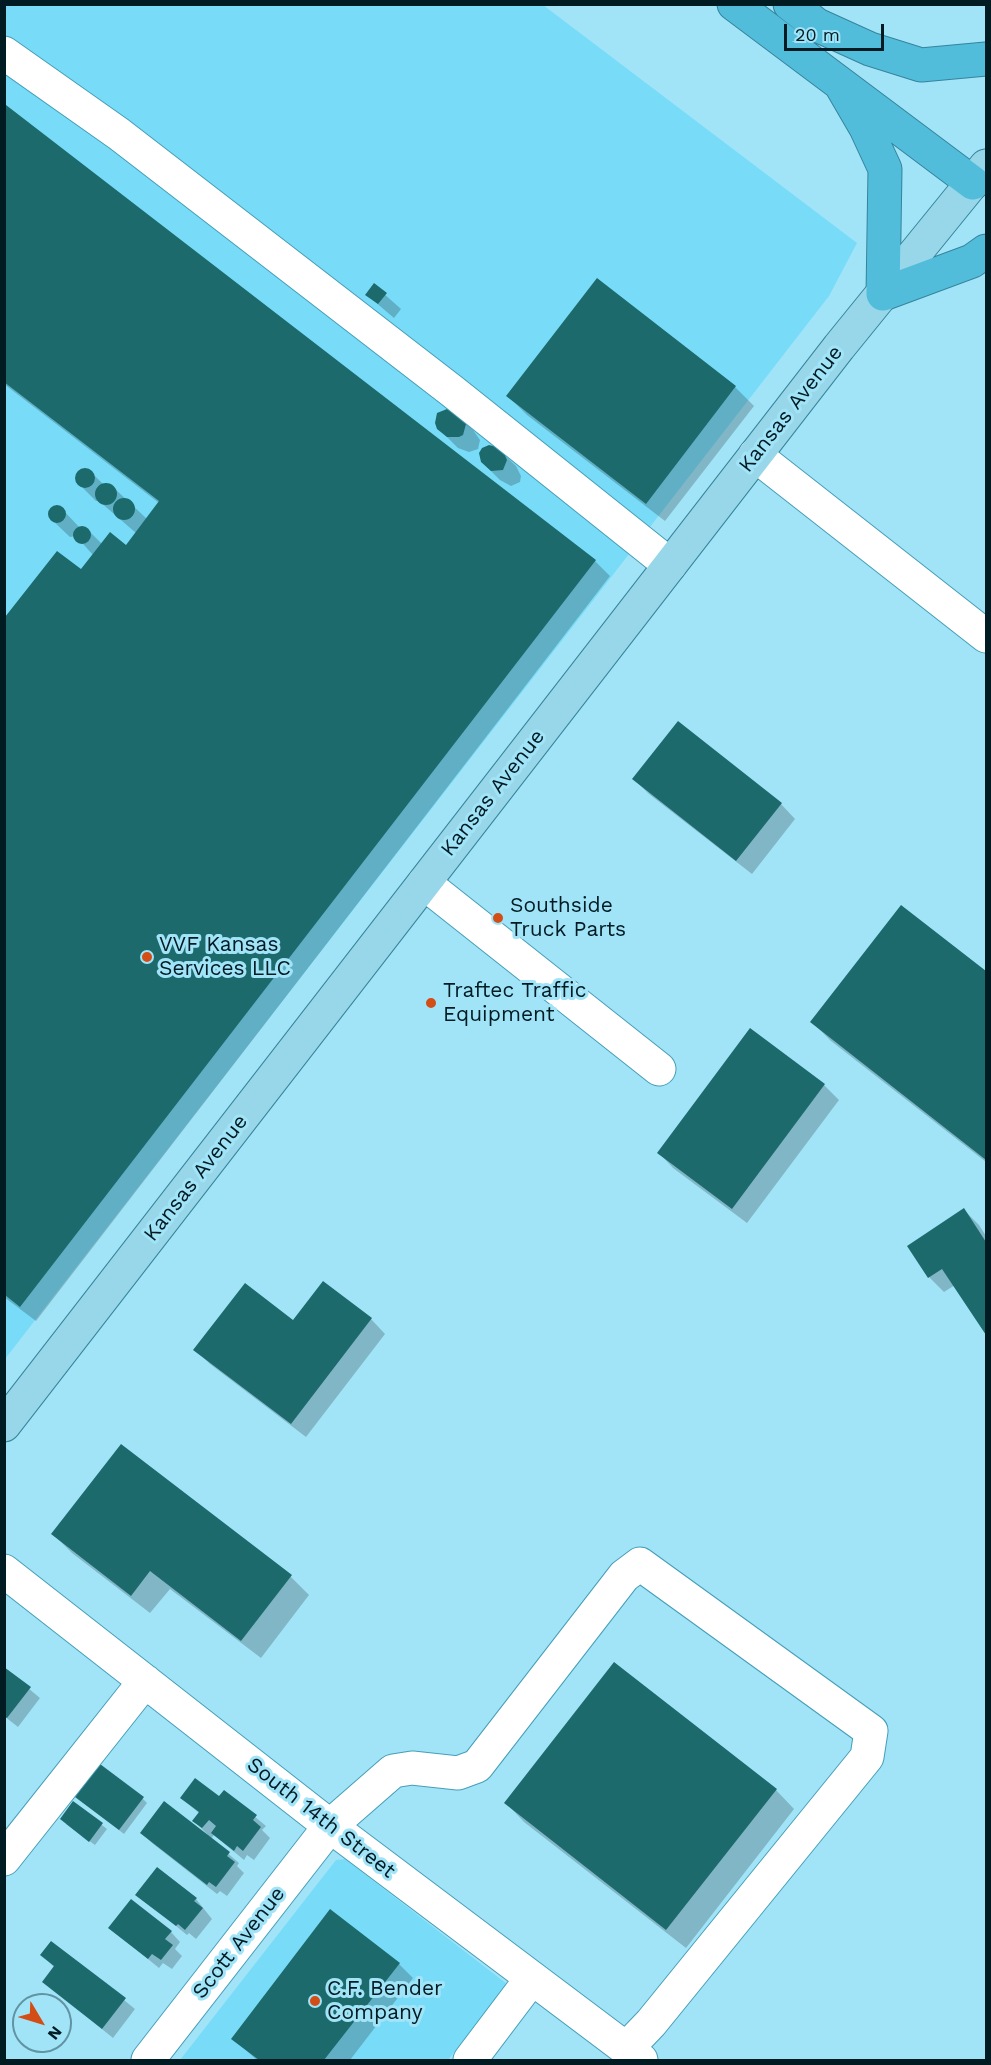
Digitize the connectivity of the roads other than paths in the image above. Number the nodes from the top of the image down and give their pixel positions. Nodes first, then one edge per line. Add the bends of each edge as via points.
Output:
1 (734, 4) edge
2 (790, 4) edge
3 (4, 53) edge
4 (987, 58) edge
5 (841, 85) junction
6 (980, 174) edge
7 (987, 251) edge
8 (883, 294) junction
9 (755, 455) junction
10 (670, 565) junction
11 (987, 636) edge
12 (424, 883) junction
13 (659, 1068) dead end
14 (4, 1425) edge
15 (4, 1571) edge
16 (145, 1681) junction
17 (330, 1826) junction
18 (4, 1859) edge
19 (532, 1978) junction
20 (634, 2055) edge
21 (148, 2061) edge
22 (470, 2061) edge

1 - 5 highway
2 - 4 highway via 817,26 870,50 921,65
3 - 10 street via 128,141
5 - 6 highway
5 - 8 highway via 885,169
6 - 8 main road, Kansas Avenue
7 - 8 highway via 972,261
8 - 9 main road, Kansas Avenue
9 - 10 main road, Kansas Avenue
9 - 11 street
10 - 12 main road, Kansas Avenue
12 - 13 street
12 - 14 main road, Kansas Avenue
15 - 16 street, South 14th Street
16 - 17 street, South 14th Street
16 - 18 street
17 - 19 street, South 14th Street
17 - 20 street, Scott Avenue via 393,1771 412,1768 458,1773 477,1766 624,1576 640,1564 872,1731 867,1756 651,2023
17 - 21 street, Scott Avenue
19 - 20 street, South 14th Street
19 - 22 street

